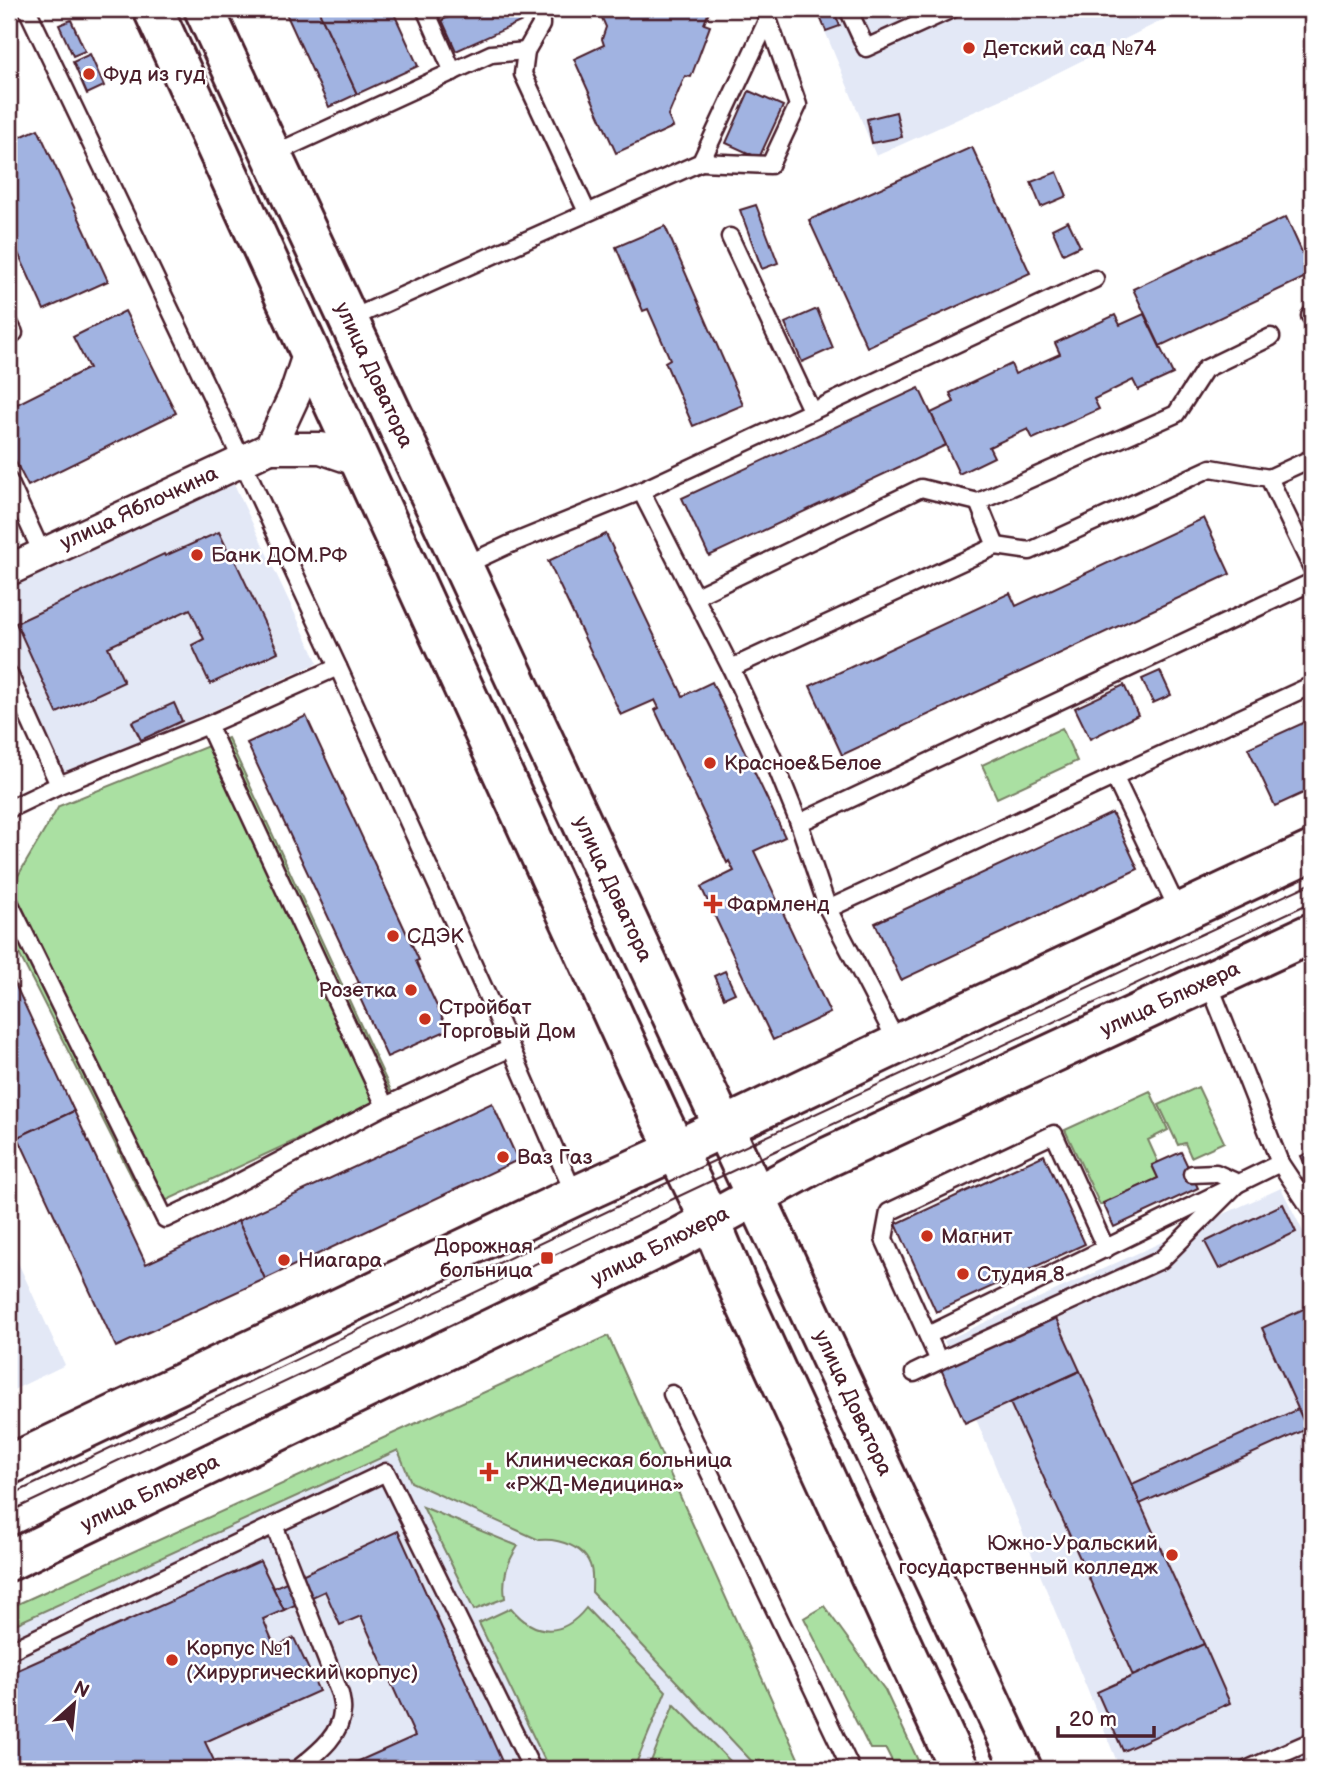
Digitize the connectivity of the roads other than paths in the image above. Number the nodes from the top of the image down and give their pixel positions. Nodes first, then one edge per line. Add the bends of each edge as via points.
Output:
1 (27, 9) edge
2 (153, 9) edge
3 (204, 9) edge
4 (425, 9) edge
5 (541, 9) edge
6 (848, 9) edge
7 (952, 9) edge
8 (766, 14) edge
9 (526, 51) junction
10 (453, 72) junction
11 (271, 155) junction
12 (701, 162) junction
13 (587, 212) junction
14 (730, 237) dead end
15 (1095, 279) dead end
16 (348, 320) junction
17 (9, 323) edge
18 (9, 335) edge
19 (1271, 337) dead end
20 (309, 352) junction
21 (811, 410) junction
22 (270, 448) junction
23 (1312, 460) edge
24 (243, 461) junction
25 (359, 461) junction
26 (1269, 478) junction
27 (9, 481) edge
28 (641, 491) junction
29 (978, 502) junction
30 (996, 546) junction
31 (42, 553) junction
32 (463, 566) junction
33 (1312, 568) edge
34 (9, 570) edge
35 (1312, 582) edge
36 (694, 597) junction
37 (338, 667) junction
38 (731, 668) junction
39 (9, 674) edge
40 (1312, 685) edge
41 (208, 725) junction
42 (1114, 776) junction
43 (60, 785) junction
44 (9, 809) edge
45 (799, 823) junction
46 (1312, 851) edge
47 (9, 902) edge
48 (828, 909) junction
49 (1179, 912) junction
50 (1312, 933) edge
51 (1208, 981) junction
52 (898, 1044) junction
53 (510, 1048) junction
54 (385, 1106) junction
55 (724, 1127) junction
56 (676, 1150) junction
57 (1280, 1163) junction
58 (1192, 1174) dead end
59 (1238, 1183) junction
60 (755, 1195) junction
61 (575, 1196) junction
62 (1312, 1211) edge
63 (710, 1222) junction
64 (1106, 1249) junction
65 (928, 1335) junction
66 (939, 1361) junction
67 (914, 1373) dead end
68 (672, 1394) dead end
69 (9, 1465) edge
70 (274, 1525) junction
71 (9, 1561) edge
72 (9, 1651) edge
73 (1312, 1741) edge
74 (298, 1769) edge
75 (532, 1769) edge
76 (850, 1769) edge
77 (958, 1769) edge
78 (1023, 1769) edge
79 (1248, 1769) edge

1 - 24 lane
2 - 20 main road
3 - 11 main road, улица Доватора
4 - 10 lane
5 - 9 lane via 541,25
6 - 7 lane via 866,48
8 - 12 lane
8 - 12 lane via 798,106 770,164
9 - 10 lane via 491,54
9 - 13 lane via 523,74
10 - 11 lane
11 - 16 main road, улица Доватора
12 - 13 lane
13 - 16 lane
14 - 21 lane
15 - 21 lane
16 - 32 main road, улица Доватора
17 - 18 lane via 14,333
19 - 29 lane via 1205,369 1176,414
20 - 22 street
20 - 25 main road
21 - 28 lane
22 - 24 street, улица Яблочкина
22 - 25 street via 321,448
23 - 26 lane
24 - 31 street, улица Яблочкина
24 - 37 lane
25 - 56 main road
26 - 30 lane via 1211,468 1030,551
26 - 33 lane
27 - 31 lane
28 - 32 lane
28 - 36 lane
29 - 30 lane
29 - 36 lane via 921,488
30 - 38 lane
31 - 34 street, улица Яблочкина
32 - 55 main road, улица Доватора
35 - 45 lane
36 - 38 lane
37 - 41 lane
37 - 53 lane
38 - 45 lane
39 - 43 lane
40 - 42 lane
41 - 43 lane
41 - 54 lane
42 - 48 lane
42 - 49 lane
43 - 44 lane
45 - 48 lane
46 - 49 main road
47 - 54 lane via 165,1219
48 - 52 lane
49 - 52 main road
50 - 51 main road, улица Блюхера
51 - 57 lane
51 - 60 main road, улица Блюхера
52 - 55 main road
53 - 54 lane
53 - 61 lane
55 - 56 main road
55 - 60 main road, улица Доватора
56 - 61 main road
56 - 63 main road
57 - 59 lane
57 - 62 lane
58 - 59 lane via 1216,1174
59 - 64 lane
59 - 66 lane via 1161,1260
60 - 63 main road, улица Блюхера
60 - 78 main road, улица Доватора
61 - 69 main road
63 - 71 main road, улица Блюхера
63 - 77 main road
64 - 65 lane
64 - 65 lane via 1054,1134 889,1212 884,1239
65 - 66 lane
66 - 67 lane
68 - 76 lane
70 - 72 lane
70 - 74 lane via 340,1694 342,1711 323,1748
70 - 75 lane via 386,1472
73 - 79 lane

